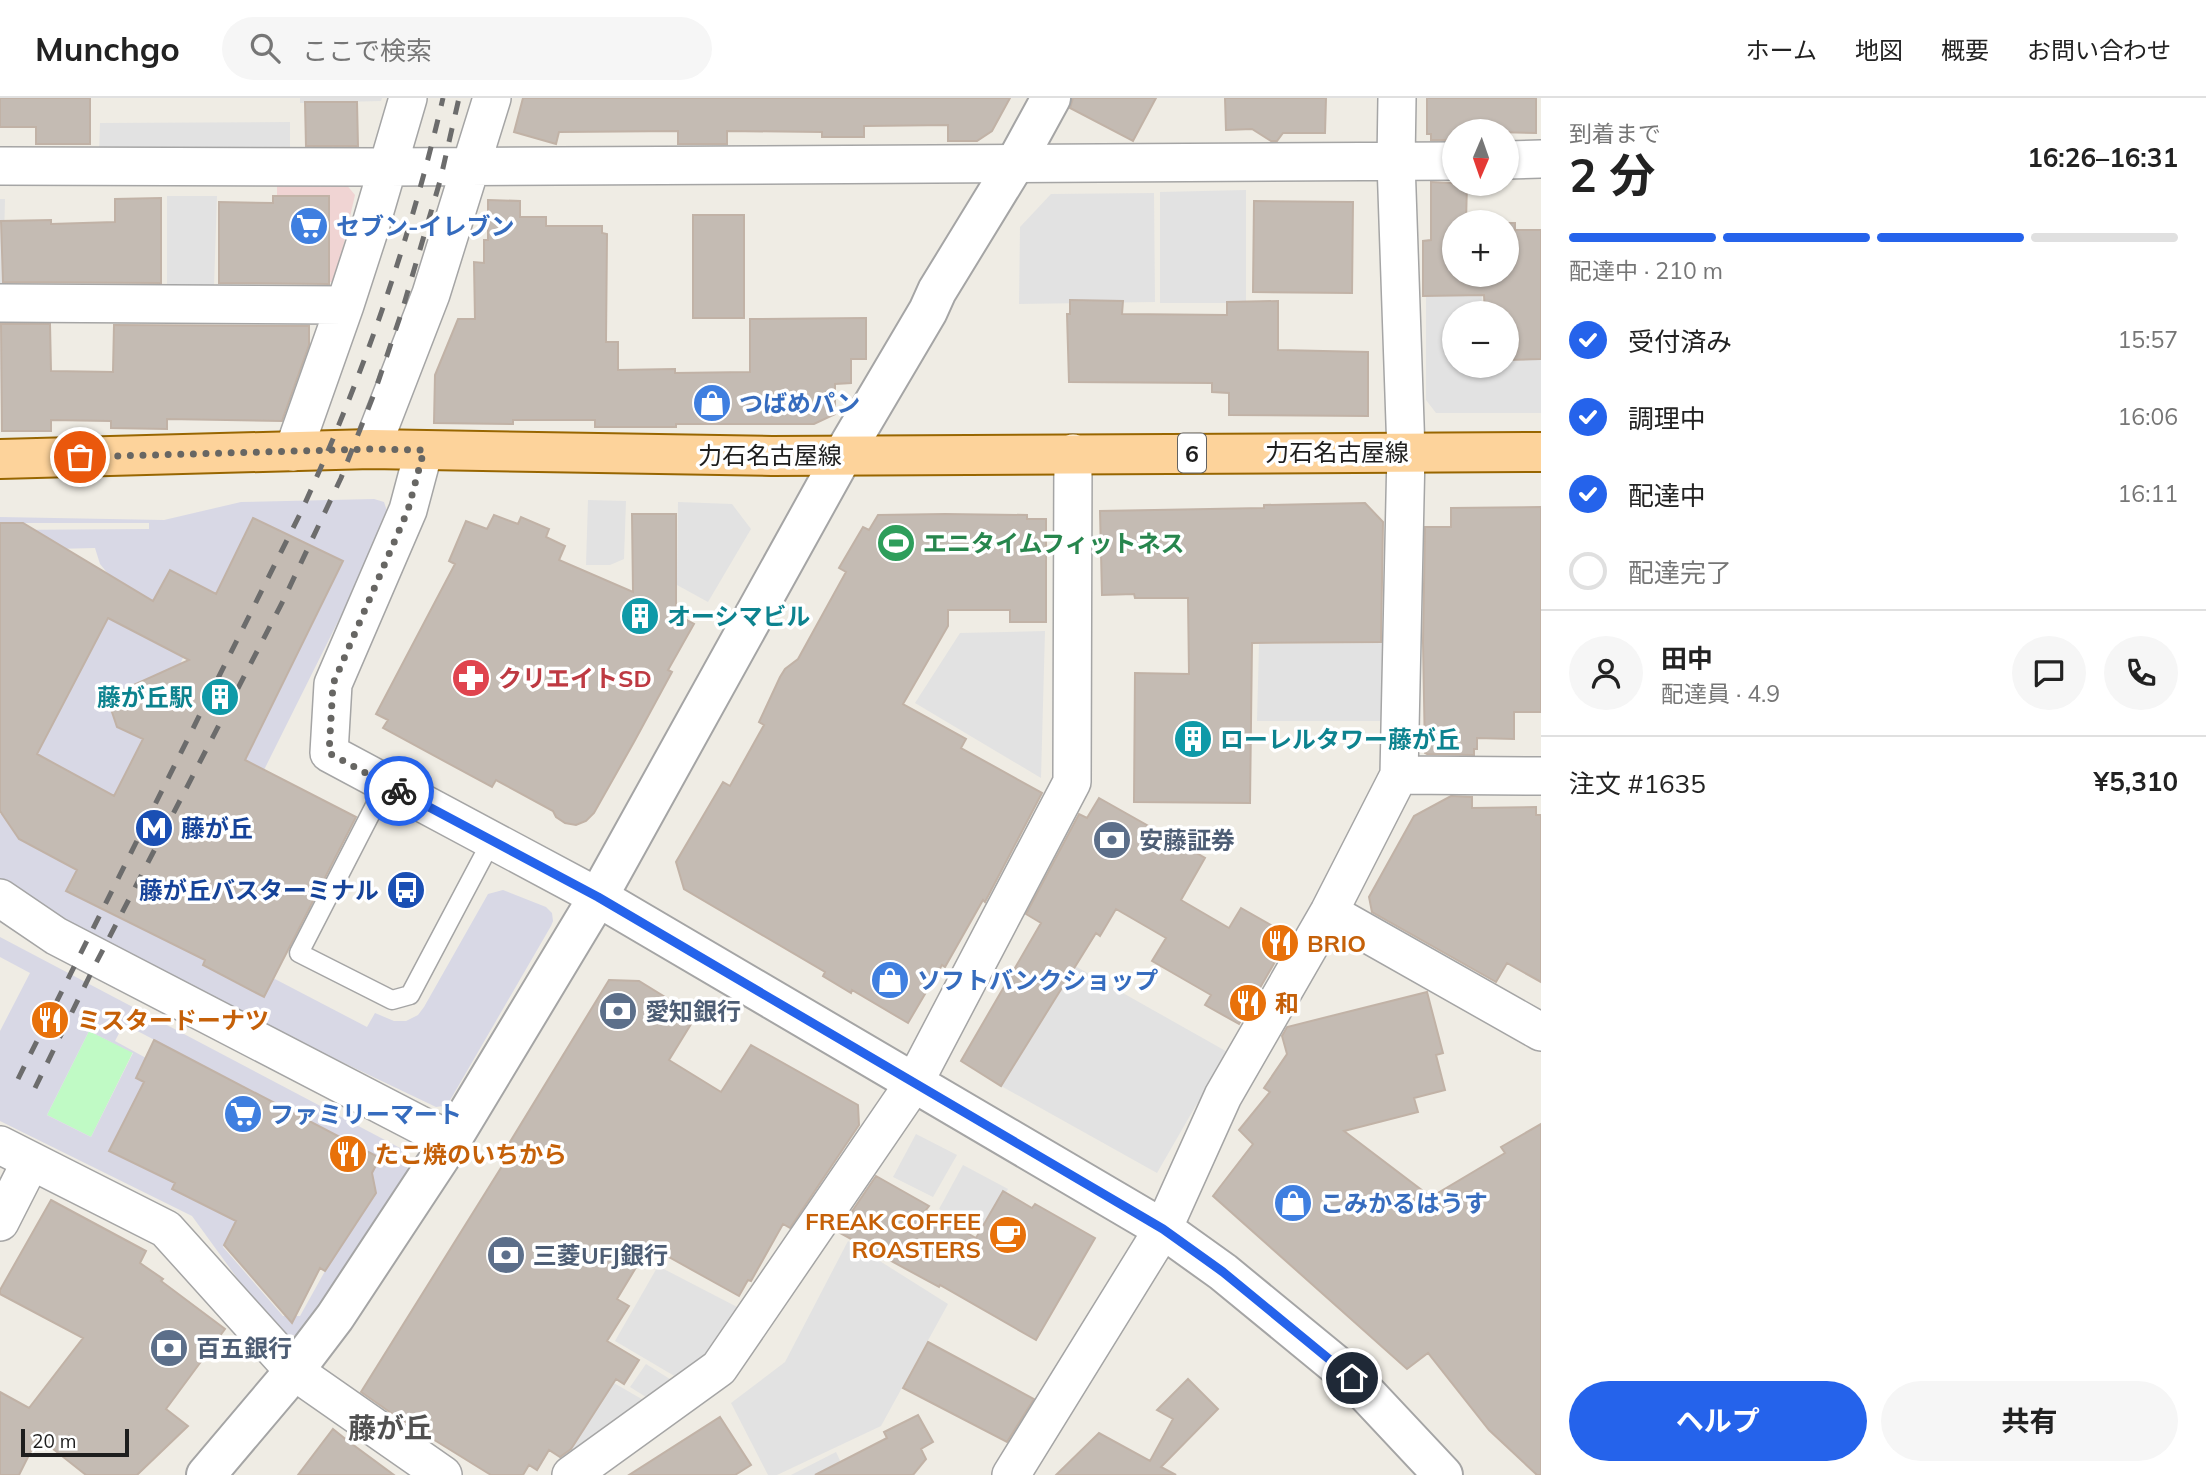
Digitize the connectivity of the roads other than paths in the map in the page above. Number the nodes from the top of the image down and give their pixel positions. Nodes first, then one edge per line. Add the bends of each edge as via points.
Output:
1 (408, 98) edge
2 (492, 98) edge
3 (1051, 98) edge
4 (1397, 98) edge
5 (1541, 159) edge
6 (1519, 160) edge
7 (1442, 161) edge
8 (1016, 162) junction
9 (1396, 162) junction
10 (0, 166) edge
11 (471, 166) junction
12 (388, 167) junction
13 (0, 303) edge
14 (345, 305) junction
15 (371, 449) junction
16 (424, 450) junction
17 (293, 452) junction
18 (1406, 452) junction
19 (1541, 452) edge
20 (1073, 453) junction
21 (843, 455) junction
22 (0, 459) edge
23 (1399, 775) junction
24 (1541, 776) edge
25 (386, 784) junction
26 (492, 840) junction
27 (598, 897) junction
28 (0, 898) edge
29 (1329, 912) junction
30 (1541, 1032) edge
31 (914, 1083) junction
32 (451, 1141) junction
33 (16, 1153) edge
34 (0, 1222) edge
35 (1163, 1229) junction
36 (294, 1371) junction
37 (206, 1475) edge
38 (443, 1475) edge
39 (571, 1475) edge
40 (1011, 1475) edge
41 (1443, 1475) edge

1 - 12 street
2 - 11 street
3 - 8 street
4 - 9 street
5 - 6 street
7 - 9 street
8 - 9 street
8 - 11 street
8 - 21 street
9 - 18 street
10 - 12 street
11 - 12 street
11 - 15 street via 430,294
12 - 14 street
13 - 14 street
14 - 17 street
15 - 16 main road, 力石名古屋線 / 6
15 - 17 main road, 力石名古屋線 / 6
16 - 21 main road, 力石名古屋線 / 6
16 - 25 street via 408,510 333,684 329,753
17 - 22 main road, 力石名古屋線 / 6
18 - 19 main road, 力石名古屋線 / 6
18 - 20 main road, 力石名古屋線 / 6
18 - 23 street
20 - 21 main road, 力石名古屋線 / 6
20 - 31 street via 1072,782
21 - 27 street
23 - 24 street
23 - 29 street
25 - 26 street
25 - 26 lane via 299,953 392,1000 410,995
26 - 27 street
27 - 31 street
27 - 32 street
28 - 32 street via 56,936
29 - 30 street
29 - 35 street via 1223,1096
31 - 35 street
31 - 39 street via 719,1368
32 - 36 street
33 - 34 street
33 - 36 street via 166,1229
35 - 40 street
35 - 41 street via 1352,1378
36 - 37 street
36 - 38 street

